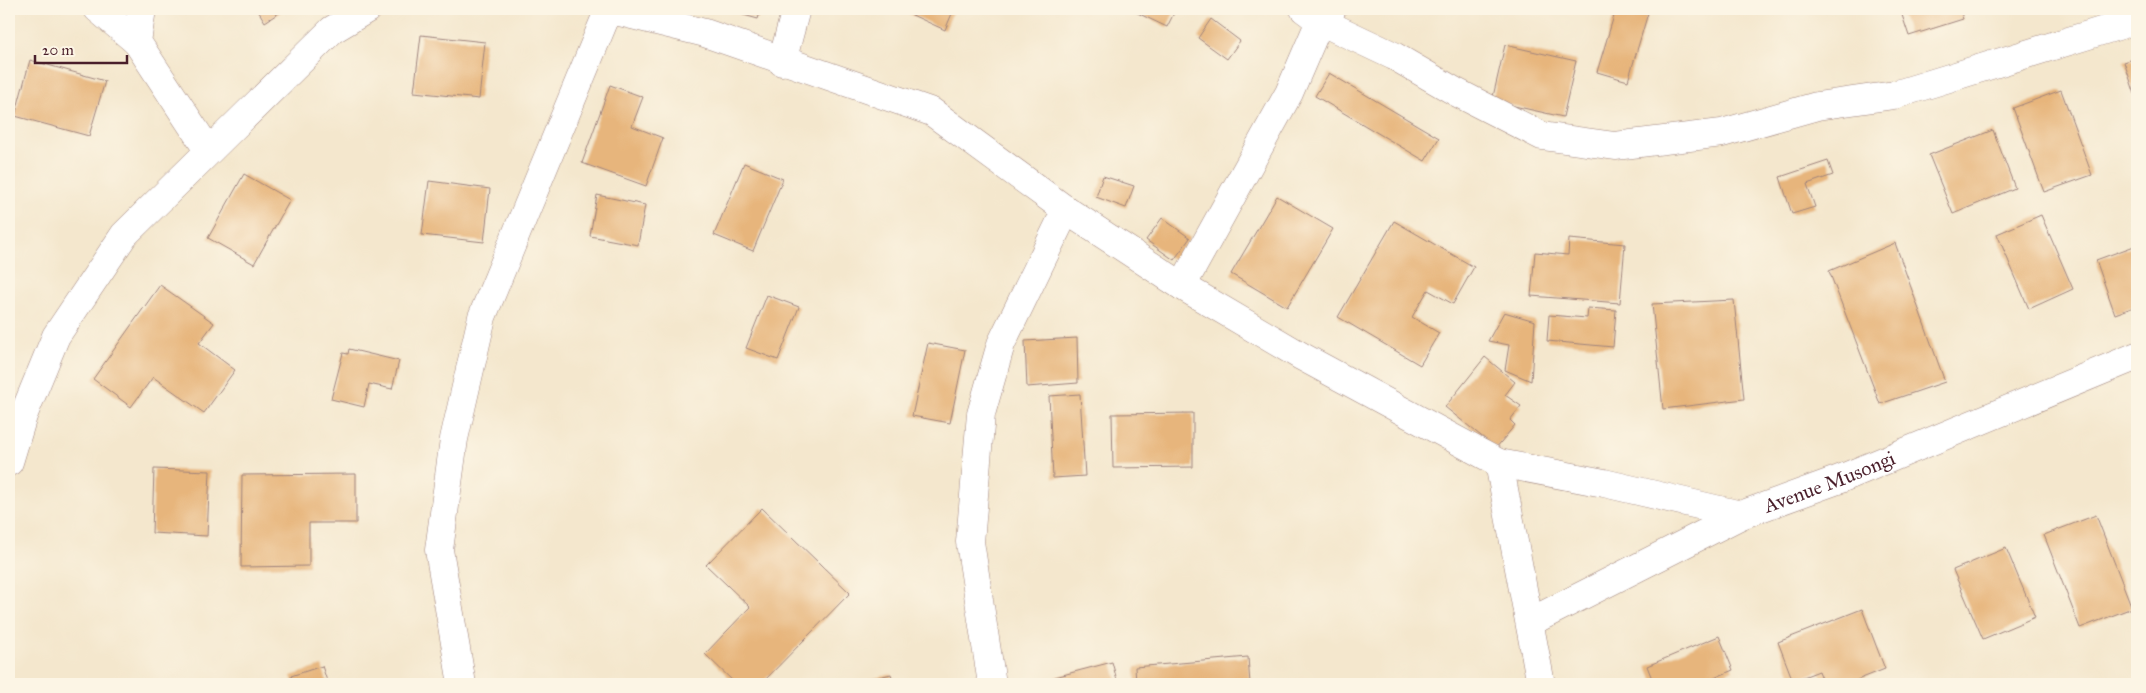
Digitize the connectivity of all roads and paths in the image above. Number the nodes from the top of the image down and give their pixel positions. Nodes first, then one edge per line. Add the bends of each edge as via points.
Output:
1 (98, 9) edge
2 (142, 9) edge
3 (367, 9) edge
4 (608, 9) edge
5 (796, 9) edge
6 (1319, 13) edge
7 (2137, 20) edge
8 (138, 42) junction
9 (782, 62) junction
10 (208, 150) junction
11 (1066, 210) junction
12 (1182, 286) junction
13 (2137, 356) edge
14 (9, 462) edge
15 (1500, 463) junction
16 (1740, 515) junction
17 (1530, 622) junction
18 (462, 684) edge
19 (992, 684) edge
20 (1541, 684) edge

1 - 8 street
2 - 8 street
3 - 10 street via 332,30
4 - 9 street via 705,33
4 - 18 street via 482,317 454,439 439,550
5 - 9 street
6 - 7 street via 1456,92 1542,136 1615,146 1722,133 1817,106 1894,95
6 - 12 street via 1289,93
8 - 10 street
9 - 11 street via 932,112
10 - 14 street via 124,235 56,336 23,416
11 - 12 street
11 - 19 street via 1001,344 981,414 970,542
12 - 15 street via 1301,356
13 - 16 street, Avenue Musongi via 1840,478
15 - 16 street
15 - 17 street
16 - 17 street, Avenue Musongi
17 - 20 street

